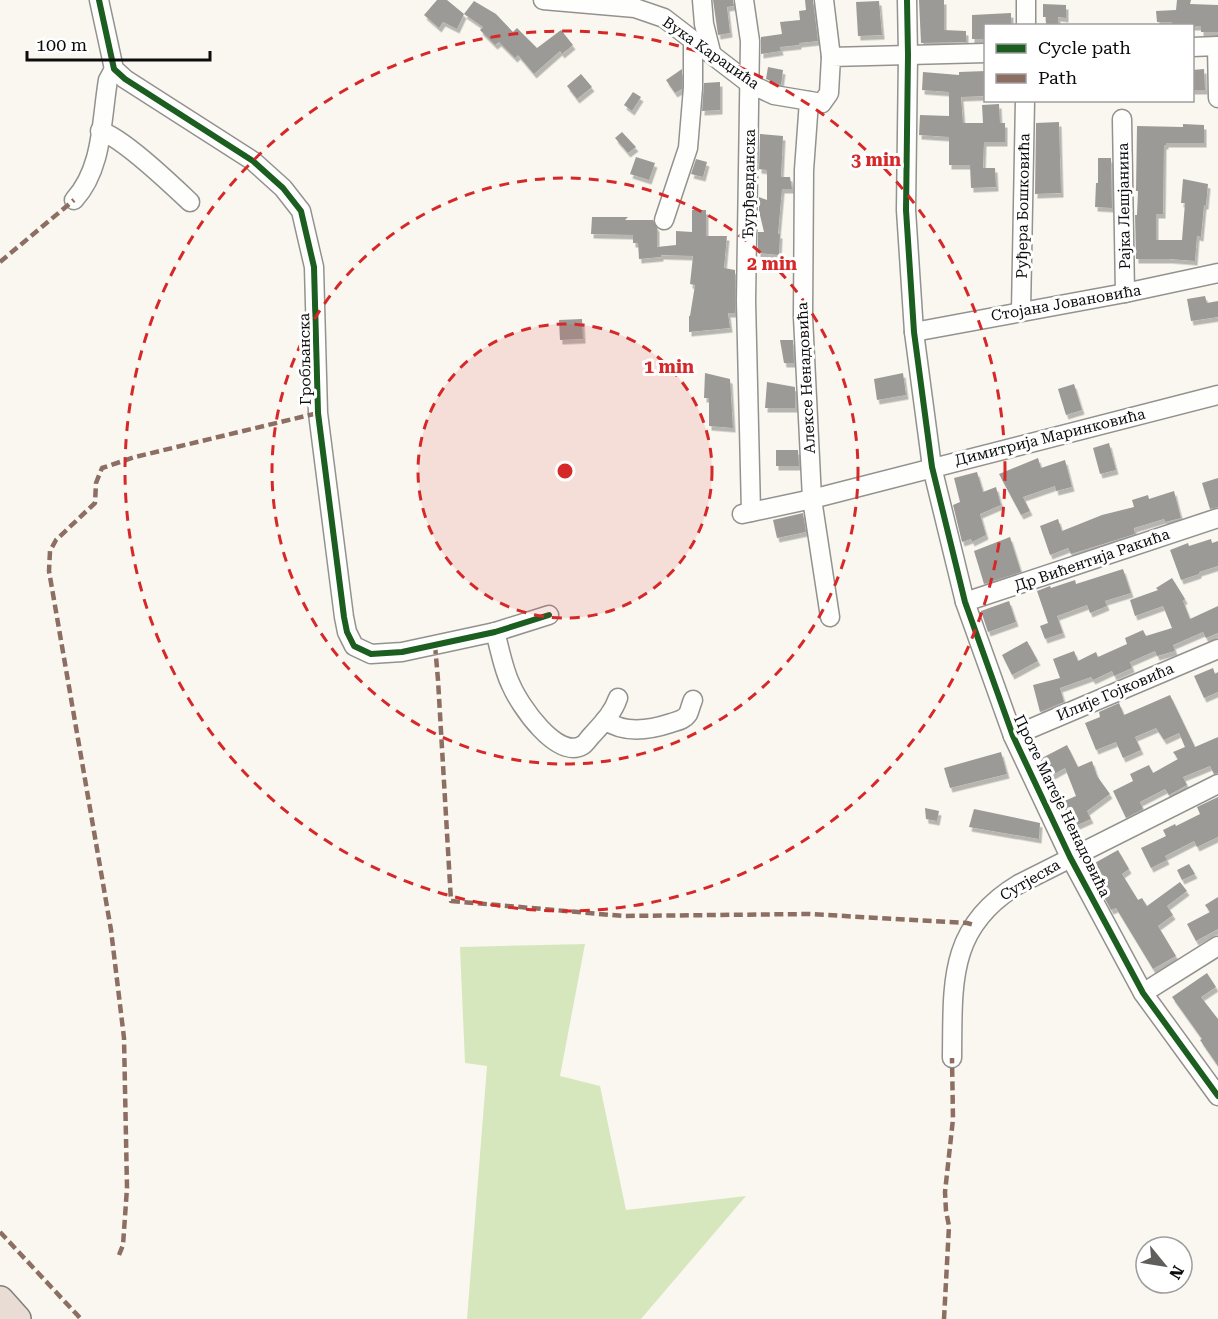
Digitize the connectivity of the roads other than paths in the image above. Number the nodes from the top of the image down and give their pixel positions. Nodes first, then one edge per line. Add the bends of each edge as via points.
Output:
1 (99, 0) edge
2 (543, 0) edge
3 (702, 0) edge
4 (744, 0) edge
5 (824, 0) edge
6 (907, 0) edge
7 (1026, 0) edge
8 (1026, 24) edge
9 (693, 41) junction
10 (1218, 46) edge
11 (1194, 47) edge
12 (711, 52) junction
13 (984, 54) edge
14 (908, 55) junction
15 (834, 57) junction
16 (114, 69) junction
17 (750, 84) junction
18 (1218, 98) edge
19 (809, 101) junction
20 (1025, 102) edge
21 (1122, 119) dead end
22 (100, 131) junction
23 (74, 200) dead end
24 (190, 202) dead end
25 (664, 220) dead end
26 (1218, 273) edge
27 (1125, 293) junction
28 (1021, 311) junction
29 (914, 332) junction
30 (1218, 395) edge
31 (932, 467) junction
32 (812, 499) junction
33 (747, 513) joint
34 (1218, 518) edge
35 (965, 602) junction
36 (549, 615) dead end
37 (830, 617) dead end
38 (495, 632) junction
39 (1218, 649) edge
40 (618, 698) dead end
41 (693, 700) dead end
42 (605, 720) junction
43 (1013, 736) junction
44 (1218, 784) edge
45 (1070, 857) junction
46 (1218, 946) edge
47 (1143, 993) junction
48 (952, 1058) dead end
49 (1218, 1096) edge
50 (0, 1300) edge
51 (17, 1319) edge

1 - 16 street
2 - 9 street, Вука Караџића via 635,8 664,18
3 - 12 street
4 - 17 street, Ђурђевданска via 750,41
5 - 15 street
6 - 14 street, Проте Матеје Ненадовића
7 - 8 street
9 - 12 street, Вука Караџића
9 - 25 street via 688,148
10 - 11 street
10 - 18 street
12 - 17 street, Вука Караџића
13 - 14 street
14 - 15 street
14 - 29 street, Проте Матеје Ненадовића via 906,210
15 - 19 street via 829,93 822,102
16 - 22 street via 108,80
16 - 38 street, Гробљанска via 253,161 284,188 301,211 314,267 318,413 344,617 354,646 371,654 402,652
17 - 19 street, Вука Караџића via 774,95
17 - 33 street, Ђурђевданска
19 - 32 street, Алексе Ненадовића via 802,317
20 - 28 street, Руђера Бошковића
21 - 27 street, Рајка Лешјанина
22 - 23 street via 88,182
22 - 24 street via 141,159
26 - 27 street, Стојана Јовановића
27 - 28 street, Стојана Јовановића
28 - 29 street, Стојана Јовановића
29 - 31 street, Проте Матеје Ненадовића
30 - 31 street, Димитрија Маринковића
31 - 32 street, Димитрија Маринковића
31 - 35 street, Проте Матеје Ненадовића
32 - 33 street, Димитрија Маринковића
32 - 37 street, Алексе Ненадовића
34 - 35 street, Др Вићентија Ракића
35 - 43 street, Проте Матеје Ненадовића
36 - 38 street, Гробљанска
38 - 42 street via 509,682 538,727 565,746 575,748 583,745
39 - 43 street, Илије Гојковића
40 - 42 street
41 - 42 street via 681,720 654,729 611,725
43 - 45 street, Проте Матеје Ненадовића
44 - 45 street, Сутјеска
45 - 47 street, Проте Матеје Ненадовића
45 - 48 street, Сутјеска via 999,896 982,912 965,939 956,966
46 - 47 street
47 - 49 street, Проте Матеје Ненадовића
50 - 51 highway

